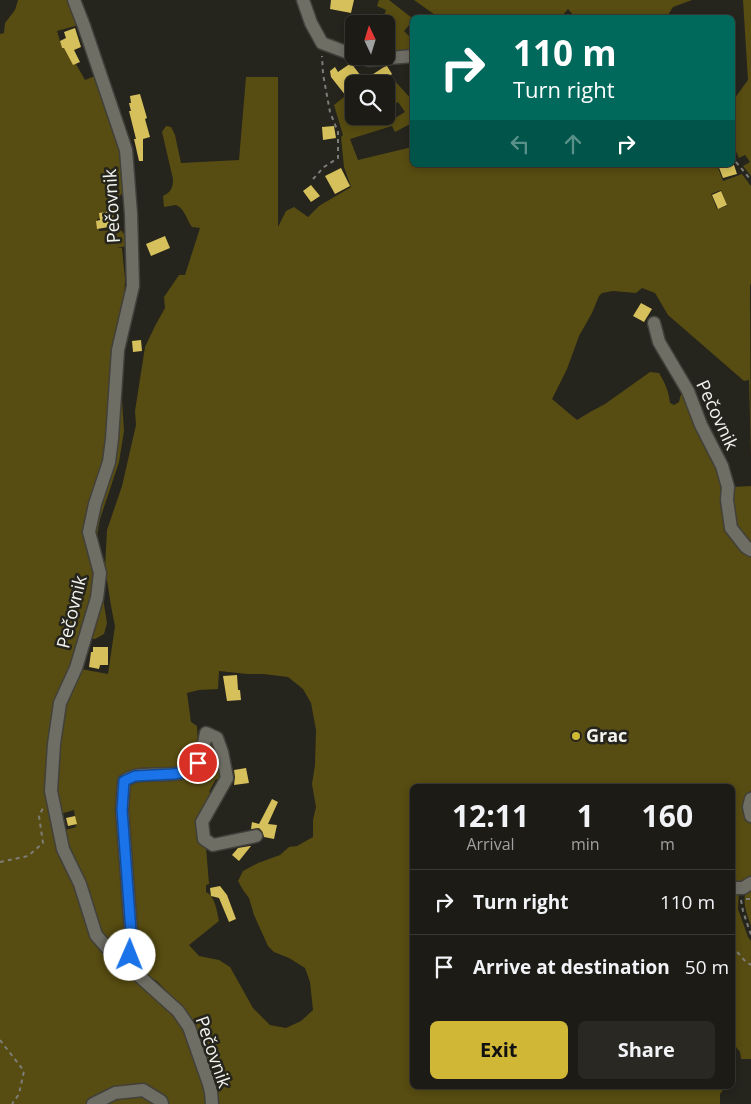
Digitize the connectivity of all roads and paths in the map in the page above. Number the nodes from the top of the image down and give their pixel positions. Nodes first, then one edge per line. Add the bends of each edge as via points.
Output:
1 (74, 0) edge
2 (303, 0) edge
3 (322, 43) junction
4 (345, 52) edge
5 (410, 56) edge
6 (395, 58) edge
7 (735, 160) edge
8 (313, 179) dead end
9 (751, 180) edge
10 (654, 323) dead end
11 (751, 550) edge
12 (751, 799) edge
13 (43, 808) dead end
14 (751, 816) edge
15 (256, 836) dead end
16 (0, 862) edge
17 (751, 883) edge
18 (735, 888) edge
19 (741, 900) dead end
20 (751, 935) edge
21 (735, 949) edge
22 (751, 965) edge
23 (128, 966) junction
24 (0, 1040) edge
25 (12, 1104) edge
26 (94, 1104) edge
27 (162, 1104) edge
28 (212, 1104) edge

1 - 23 street, Pečovnik via 126,150 133,286 118,350 109,462 88,532 100,573 97,598 76,668 60,702 51,791 64,849 80,884 96,935
2 - 3 street
3 - 4 street
3 - 8 path via 328,102 338,132 338,158
5 - 6 street
7 - 9 path
10 - 11 street, Pečovnik via 659,342 688,391 722,466 728,486 731,528
12 - 14 street
13 - 16 path via 39,816 43,842 28,856
15 - 23 street via 213,845 204,838 202,822 227,778 217,738 206,733 198,763 186,772 135,776 124,781 122,810 132,945
17 - 18 street
19 - 20 path
21 - 22 path
23 - 28 street, Pečovnik via 178,1011 189,1027 209,1084
24 - 25 path via 24,1071 19,1094
26 - 27 street via 115,1093 142,1090

